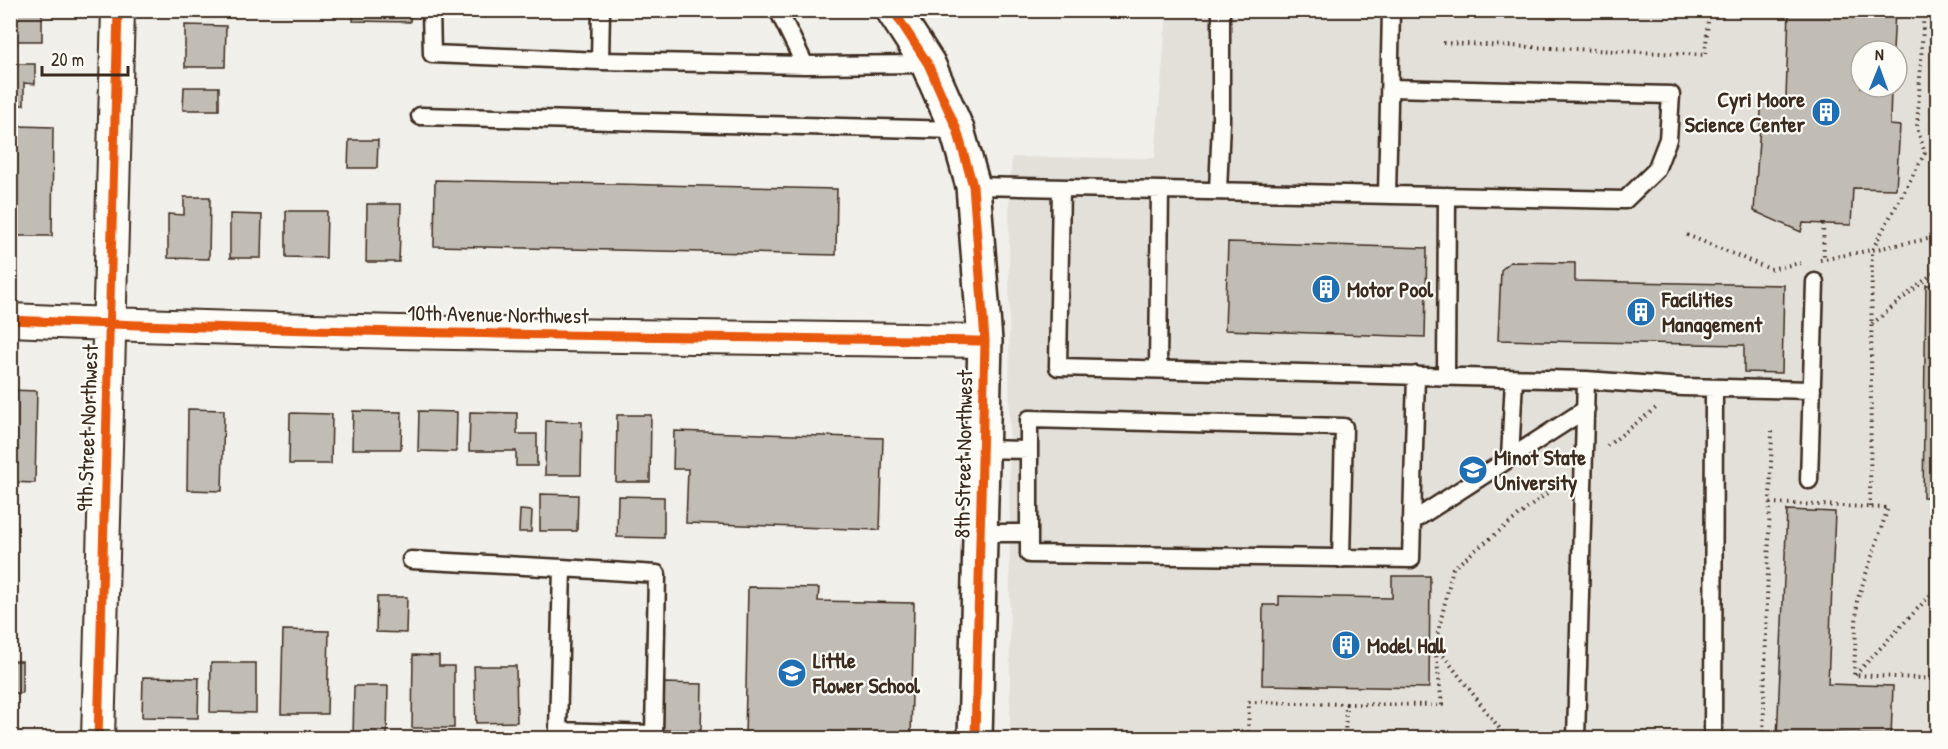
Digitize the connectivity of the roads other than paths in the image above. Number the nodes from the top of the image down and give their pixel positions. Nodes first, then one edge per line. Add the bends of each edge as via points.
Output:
1 (118, 10) edge
2 (431, 10) edge
3 (601, 10) edge
4 (778, 10) edge
5 (893, 10) edge
6 (1221, 10) edge
7 (1391, 10) edge
8 (600, 61) junction
9 (928, 64) junction
10 (805, 65) junction
11 (1390, 88) junction
12 (420, 116) dead end
13 (957, 129) junction
14 (973, 186) junction
15 (1061, 188) junction
16 (1160, 190) junction
17 (1218, 191) junction
18 (1387, 195) junction
19 (1447, 196) junction
20 (1815, 282) dead end
21 (10, 320) edge
22 (110, 324) junction
23 (985, 341) junction
24 (1158, 369) junction
25 (1416, 375) junction
26 (1446, 376) junction
27 (1514, 379) junction
28 (1586, 380) junction
29 (1714, 388) junction
30 (1812, 390) junction
31 (1586, 409) junction
32 (982, 449) junction
33 (1029, 450) junction
34 (1510, 458) junction
35 (1809, 480) dead end
36 (1411, 522) junction
37 (1029, 533) junction
38 (980, 534) junction
39 (1341, 559) junction
40 (411, 560) dead end
41 (562, 568) junction
42 (617, 736) edge
43 (98, 738) edge
44 (975, 738) edge
45 (1576, 738) edge
46 (1713, 738) edge

1 - 22 street, 9th Street Northwest
2 - 8 lane via 432,54
3 - 8 lane
4 - 10 lane
5 - 9 street, 8th Street Northwest
6 - 17 lane
7 - 11 lane
8 - 10 lane
9 - 10 lane
9 - 13 street, 8th Street Northwest
11 - 18 lane
11 - 19 lane via 1671,95 1668,139 1656,170 1625,200
12 - 13 lane
13 - 14 street, 8th Street Northwest
14 - 15 lane
14 - 23 street, 8th Street Northwest
15 - 16 lane
15 - 24 lane via 1058,367
16 - 17 lane
16 - 24 lane
17 - 18 lane
18 - 19 lane
19 - 26 lane
20 - 30 lane
21 - 22 street, 10th Avenue Northwest
22 - 23 street, 10th Avenue Northwest
22 - 43 street, 9th Street Northwest
23 - 32 street, 8th Street Northwest
24 - 25 lane
25 - 26 lane
25 - 36 lane
26 - 27 lane
27 - 28 lane
27 - 34 lane
28 - 29 lane
28 - 31 lane
29 - 30 lane
29 - 46 lane
30 - 35 lane
31 - 34 lane
31 - 45 lane
32 - 33 lane
32 - 38 street, 8th Street Northwest
33 - 37 lane
33 - 39 lane via 1029,419 1344,427
34 - 36 lane
36 - 39 lane via 1411,559
37 - 38 lane
37 - 39 lane via 1029,554
38 - 44 street, 8th Street Northwest
40 - 41 lane
41 - 42 lane via 558,731
41 - 42 lane via 657,574 654,734

